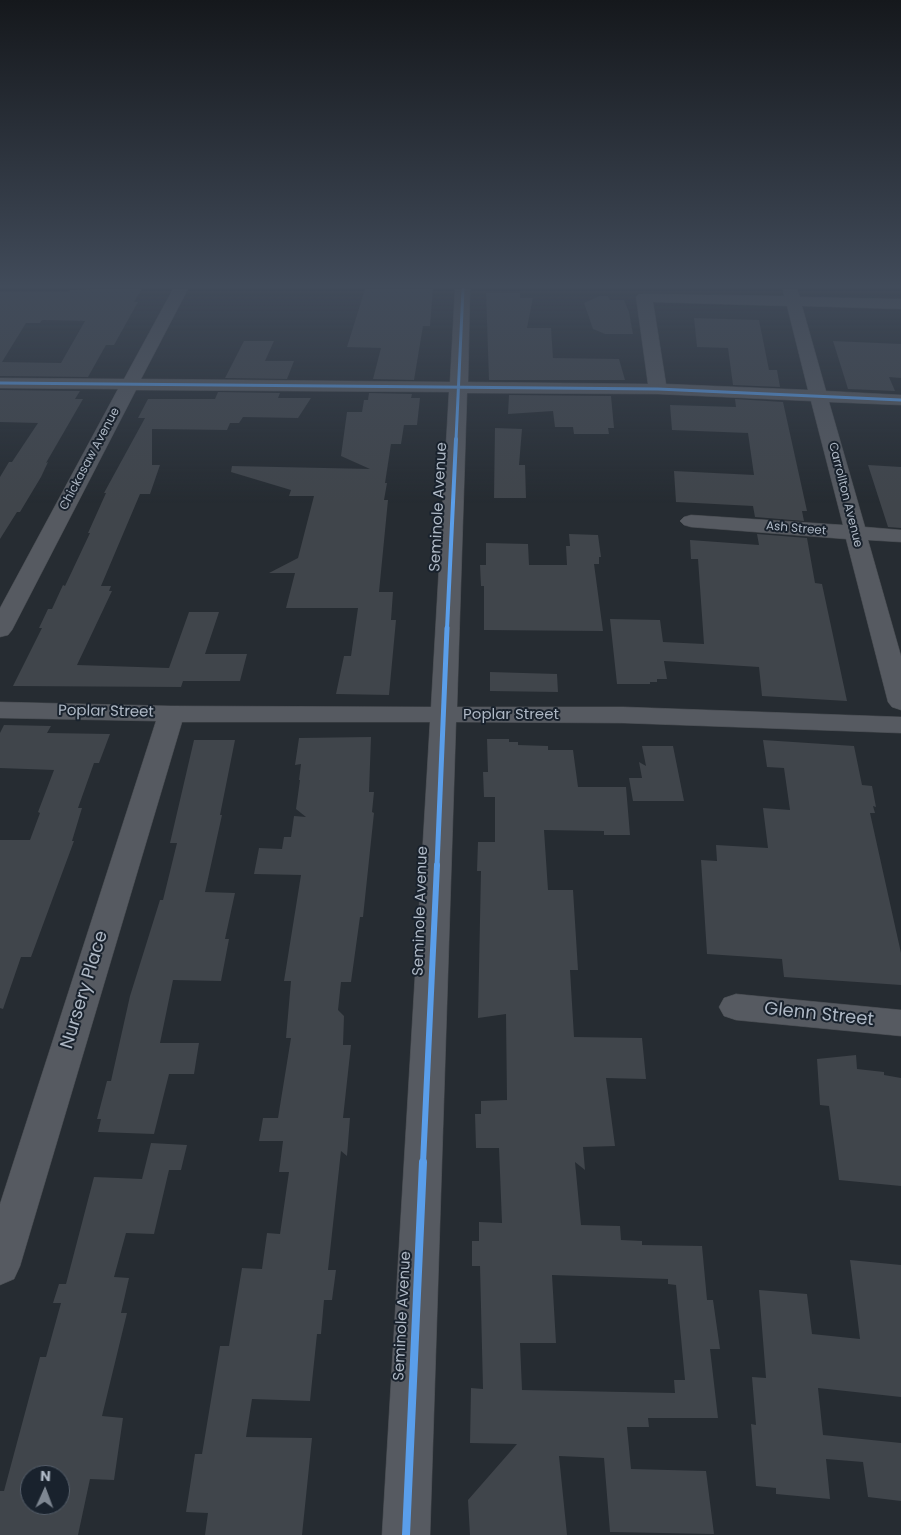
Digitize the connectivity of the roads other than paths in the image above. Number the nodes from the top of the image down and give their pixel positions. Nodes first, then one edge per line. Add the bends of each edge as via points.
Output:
1 (142, 361) edge
2 (459, 361) edge
3 (654, 361) edge
4 (810, 361) edge
5 (0, 383) edge
6 (129, 384) junction
7 (457, 388) junction
8 (658, 389) junction
9 (820, 397) junction
10 (901, 400) edge
11 (691, 521) dead end
12 (855, 534) junction
13 (901, 536) edge
14 (0, 630) edge
15 (901, 702) edge
16 (0, 710) edge
17 (171, 714) junction
18 (442, 714) junction
19 (901, 725) edge
20 (736, 1007) dead end
21 (901, 1023) edge
22 (0, 1266) edge
23 (406, 1535) edge

1 - 6 street, Chickasaw Avenue
2 - 7 street, Seminole Avenue
3 - 8 street
4 - 9 street, Carrollton Avenue
5 - 6 street
6 - 7 street
6 - 14 street, Chickasaw Avenue
7 - 8 street
7 - 18 street, Seminole Avenue
8 - 9 street
9 - 10 street
9 - 12 street, Carrollton Avenue
11 - 12 street, Ash Street
12 - 13 street, Ash Street
12 - 15 street, Carrollton Avenue
16 - 17 street, Poplar Street
17 - 18 street, Poplar Street
17 - 22 street, Nursery Place
18 - 19 street, Poplar Street via 624,715
18 - 23 street, Seminole Avenue
20 - 21 street, Glenn Street

